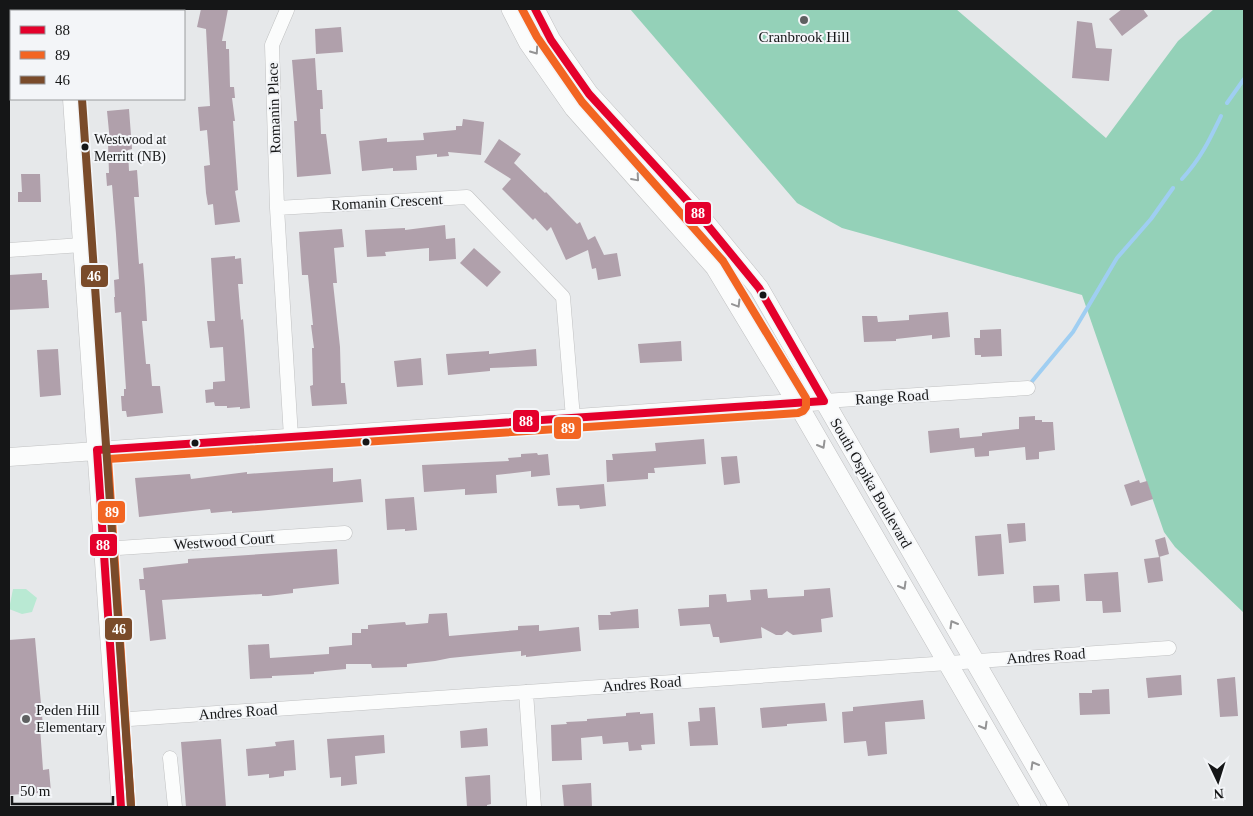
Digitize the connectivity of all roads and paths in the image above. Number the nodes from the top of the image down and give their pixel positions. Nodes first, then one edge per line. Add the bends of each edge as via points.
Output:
1 (511, 9) edge
2 (535, 9) edge
3 (287, 10) edge
4 (72, 100) edge
5 (277, 208) junction
6 (82, 246) junction
7 (9, 250) edge
8 (1028, 388) dead end
9 (824, 401) junction
10 (797, 403) junction
11 (573, 418) junction
12 (291, 437) junction
13 (96, 450) junction
14 (9, 457) edge
15 (345, 533) dead end
16 (103, 549) junction
17 (1169, 648) dead end
18 (974, 661) junction
19 (948, 663) junction
20 (526, 692) junction
21 (115, 720) junction
22 (170, 758) dead end
23 (121, 807) edge
24 (175, 807) edge
25 (534, 807) edge
26 (1031, 807) edge
27 (1059, 807) edge

1 -> 10 main road, South Ospika Boulevard via 528,42 574,108 714,267
2 - 9 main road, South Ospika Boulevard via 551,40 589,94 691,205 759,288
3 - 5 street, Romanin Place via 272,45
4 - 6 street
5 - 11 street, Romanin Crescent via 467,197 563,297
5 - 12 street
6 - 7 street
6 - 13 street
8 - 9 street, Range Road
9 - 10 street, Range Road
18 -> 9 main road, South Ospika Boulevard
10 - 11 street, Range Road
10 -> 19 main road, South Ospika Boulevard
11 - 12 street, Range Road
12 - 13 street, Range Road
13 - 14 street, Range Road
13 - 16 street
15 - 16 street, Westwood Court
16 - 21 street
17 - 18 street, Andres Road
18 - 19 street, Andres Road
27 -> 18 main road, South Ospika Boulevard
19 - 20 street, Andres Road
19 -> 26 main road, South Ospika Boulevard
20 - 21 street, Andres Road
20 - 25 street
21 - 23 street
22 - 24 street

